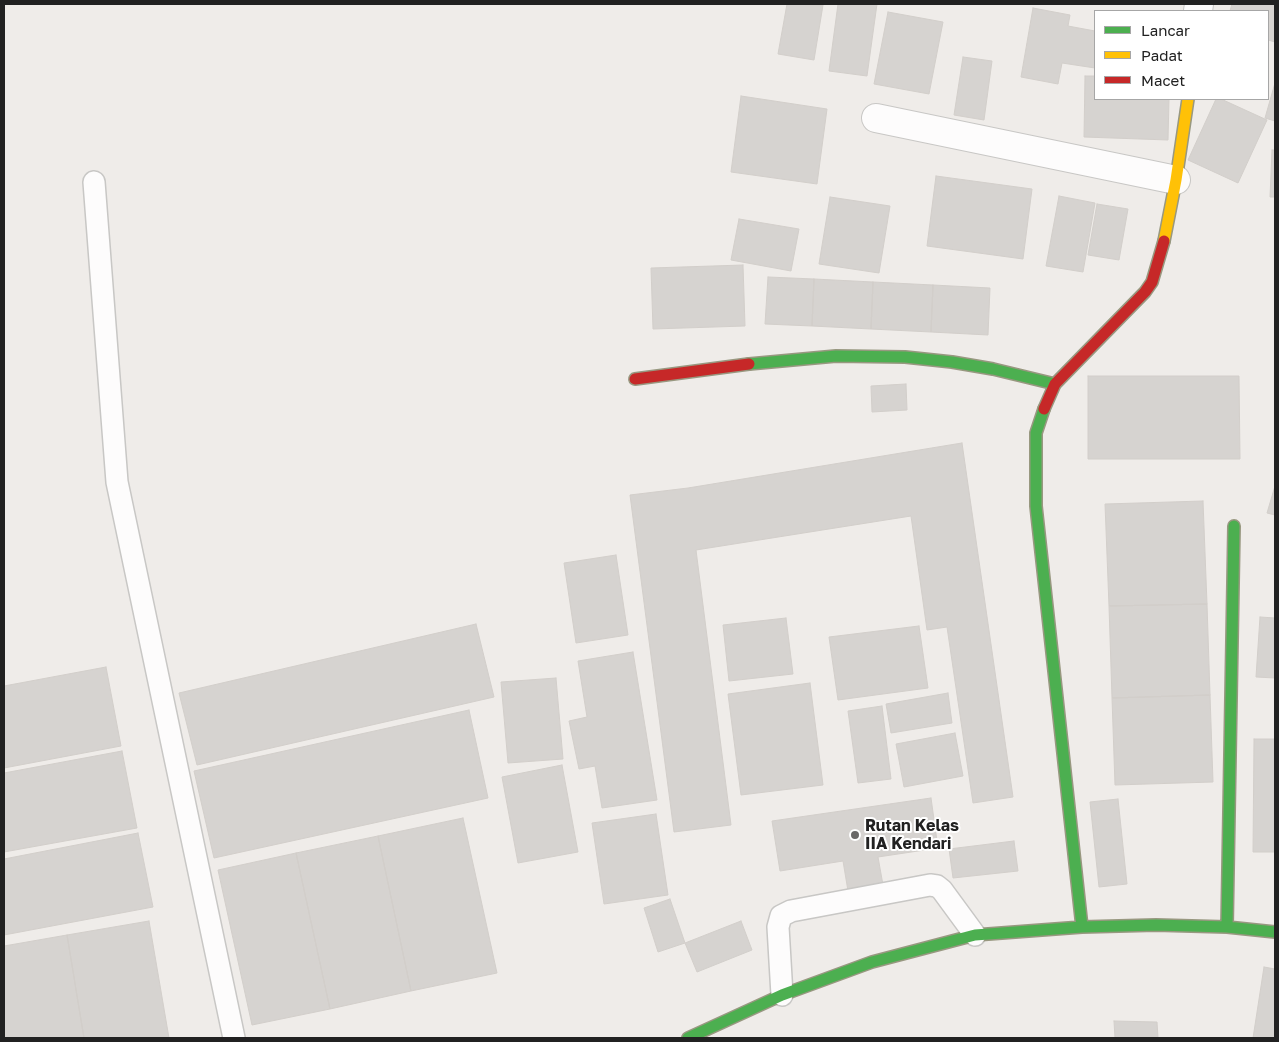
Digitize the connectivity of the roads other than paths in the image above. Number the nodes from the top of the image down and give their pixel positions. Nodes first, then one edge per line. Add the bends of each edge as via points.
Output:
1 (1188, 100) edge
2 (876, 118) dead end
3 (1176, 180) junction
4 (94, 182) dead end
5 (635, 379) dead end
6 (1056, 384) junction
7 (1234, 526) dead end
8 (1082, 927) junction
9 (1227, 927) junction
10 (1275, 932) edge
11 (975, 935) junction
12 (782, 995) junction
13 (234, 1038) edge
14 (688, 1038) edge

1 - 3 main road
2 - 3 street
3 - 6 main road via 1152,282
4 - 13 lane via 117,482
5 - 6 main road via 836,356 905,357 952,362
6 - 8 main road via 1036,433 1036,506
7 - 9 main road
8 - 9 main road
8 - 11 main road
9 - 10 main road
11 - 12 main road via 872,962
11 - 12 lane via 942,890 930,885 791,911 781,916 778,926
12 - 14 main road

